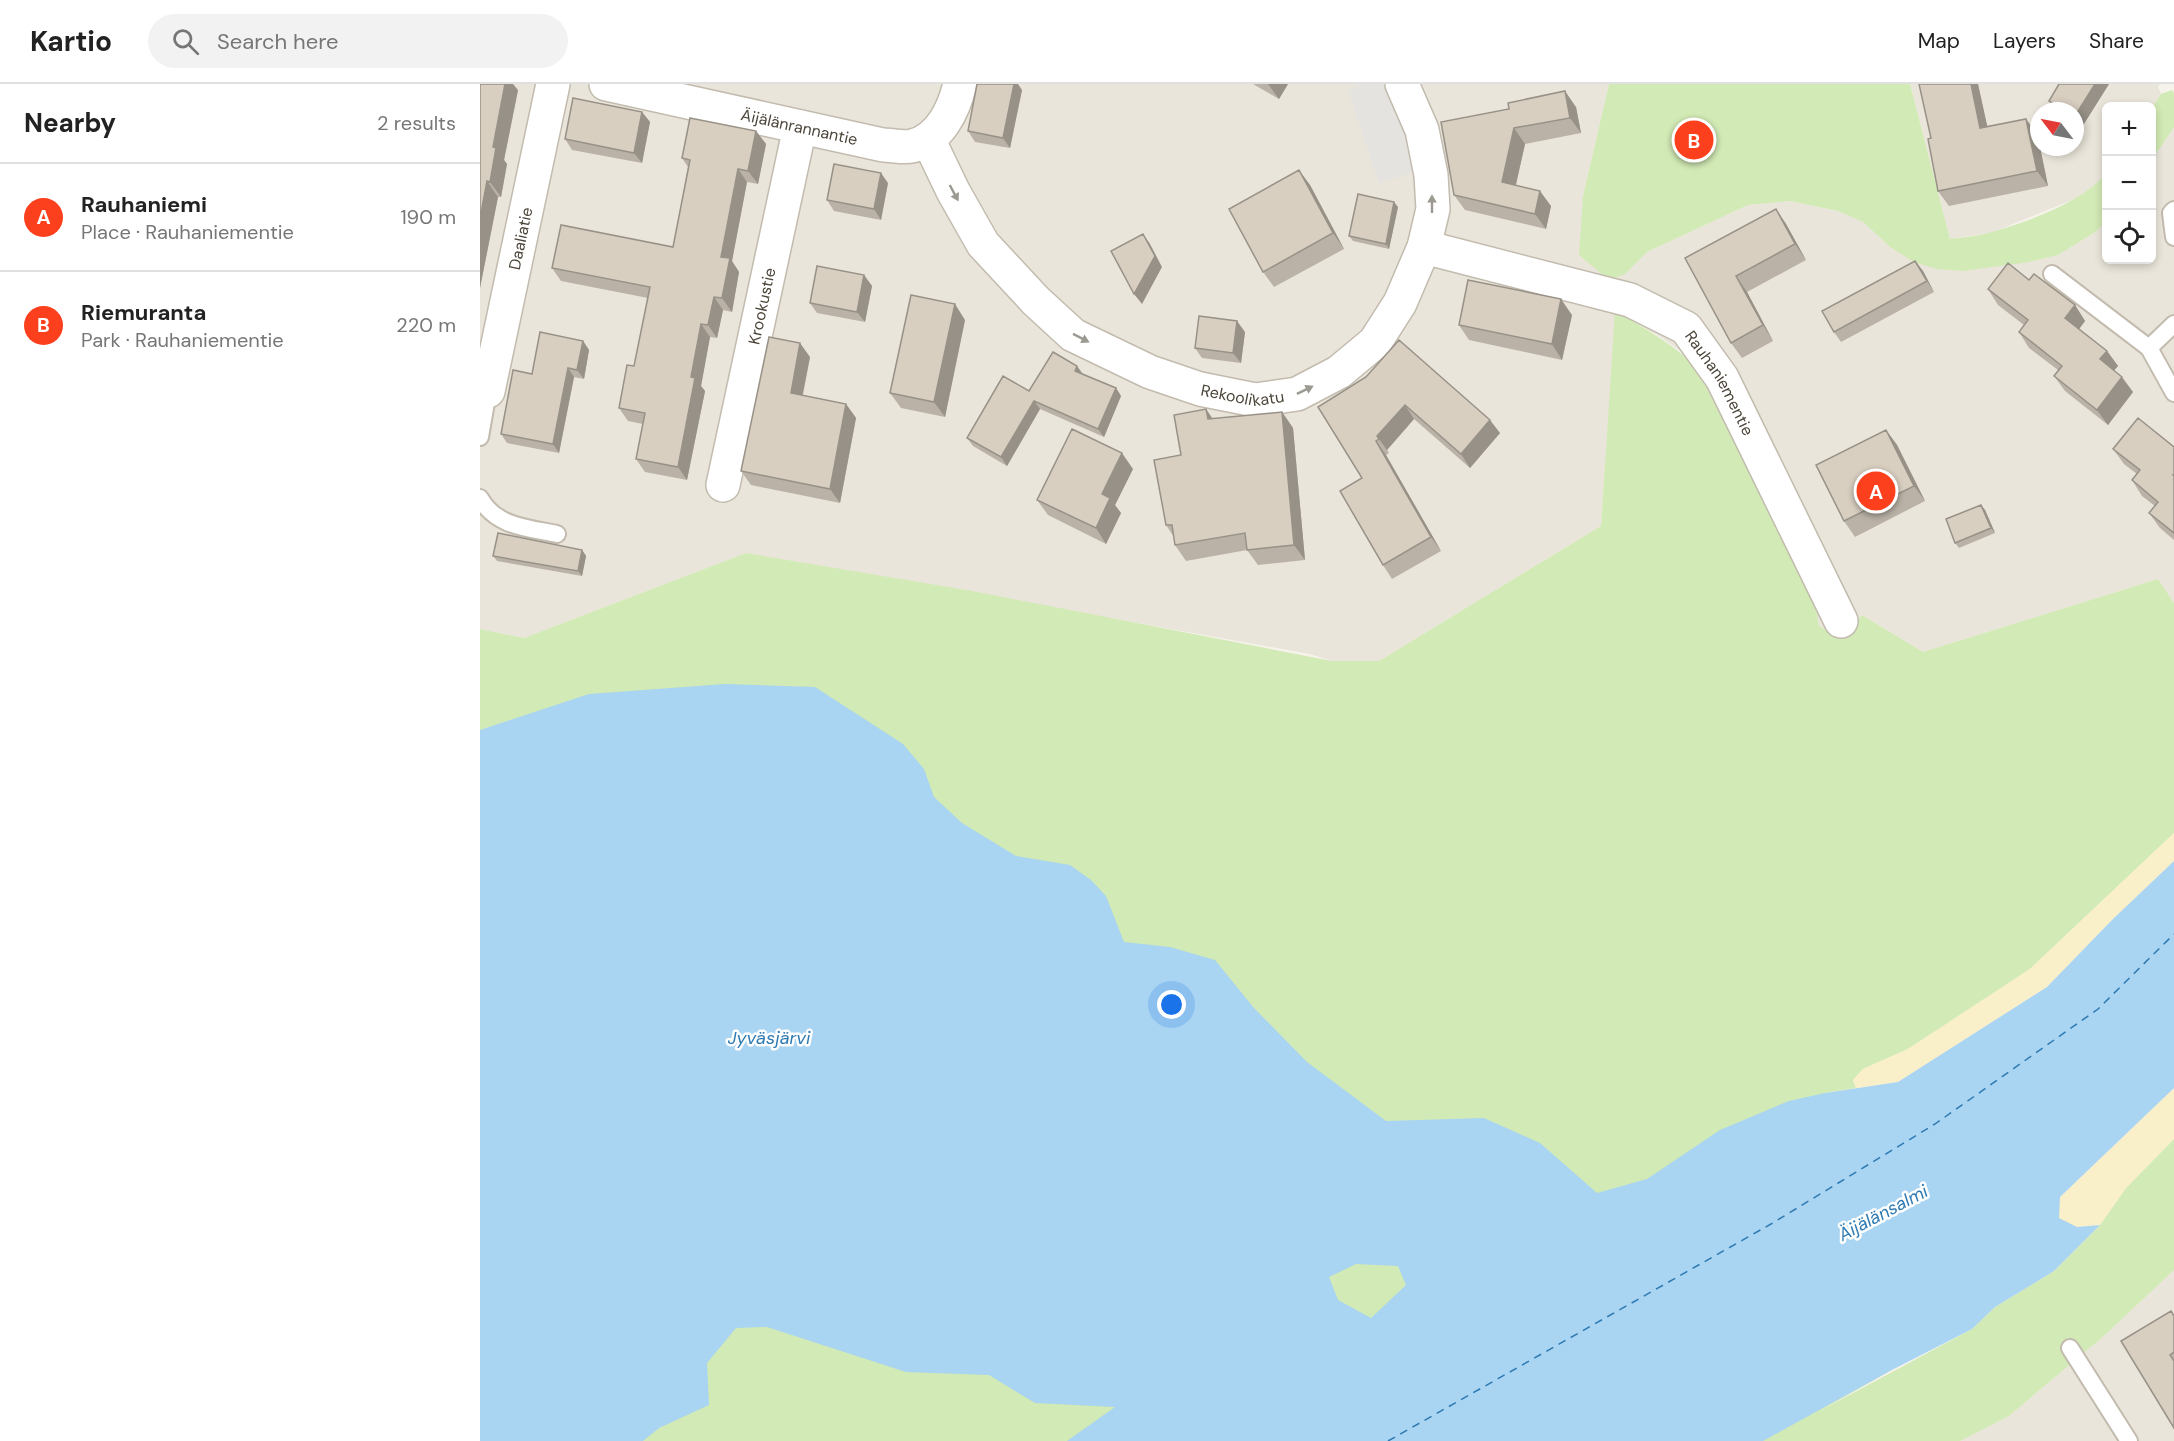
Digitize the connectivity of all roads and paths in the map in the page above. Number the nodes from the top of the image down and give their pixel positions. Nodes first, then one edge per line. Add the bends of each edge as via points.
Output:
1 (553, 84) edge
2 (606, 84) edge
3 (960, 84) edge
4 (1402, 84) edge
5 (800, 127) junction
6 (929, 141) junction
7 (2174, 210) edge
8 (2174, 237) edge
9 (1424, 247) junction
10 (2052, 274) dead end
11 (2174, 324) edge
12 (2149, 348) junction
13 (488, 391) joint
14 (2174, 393) edge
15 (480, 437) edge
16 (723, 485) dead end
17 (480, 498) edge
18 (557, 534) dead end
19 (1841, 621) dead end
20 (2070, 1348) dead end
21 (2129, 1441) edge

1 - 13 street, Daaliatie
2 - 5 street, Äijälänrannantie
3 - 6 street via 948,117
9 -> 4 street, Rekoolikatu via 1433,209 1431,176 1422,130
5 - 6 street, Äijälänrannantie via 883,145 910,146
5 - 16 street, Krookustie
6 -> 9 street, Rekoolikatu via 983,244 1073,335 1150,372 1200,389 1255,400 1297,394 1339,372 1375,342 1400,303
7 - 8 lane
9 - 19 street, Rauhaniementie via 1630,300 1686,328 1722,378
10 - 12 lane
11 - 12 lane
12 - 14 lane
13 - 15 lane
17 - 18 lane via 493,516 509,524
20 - 21 lane

